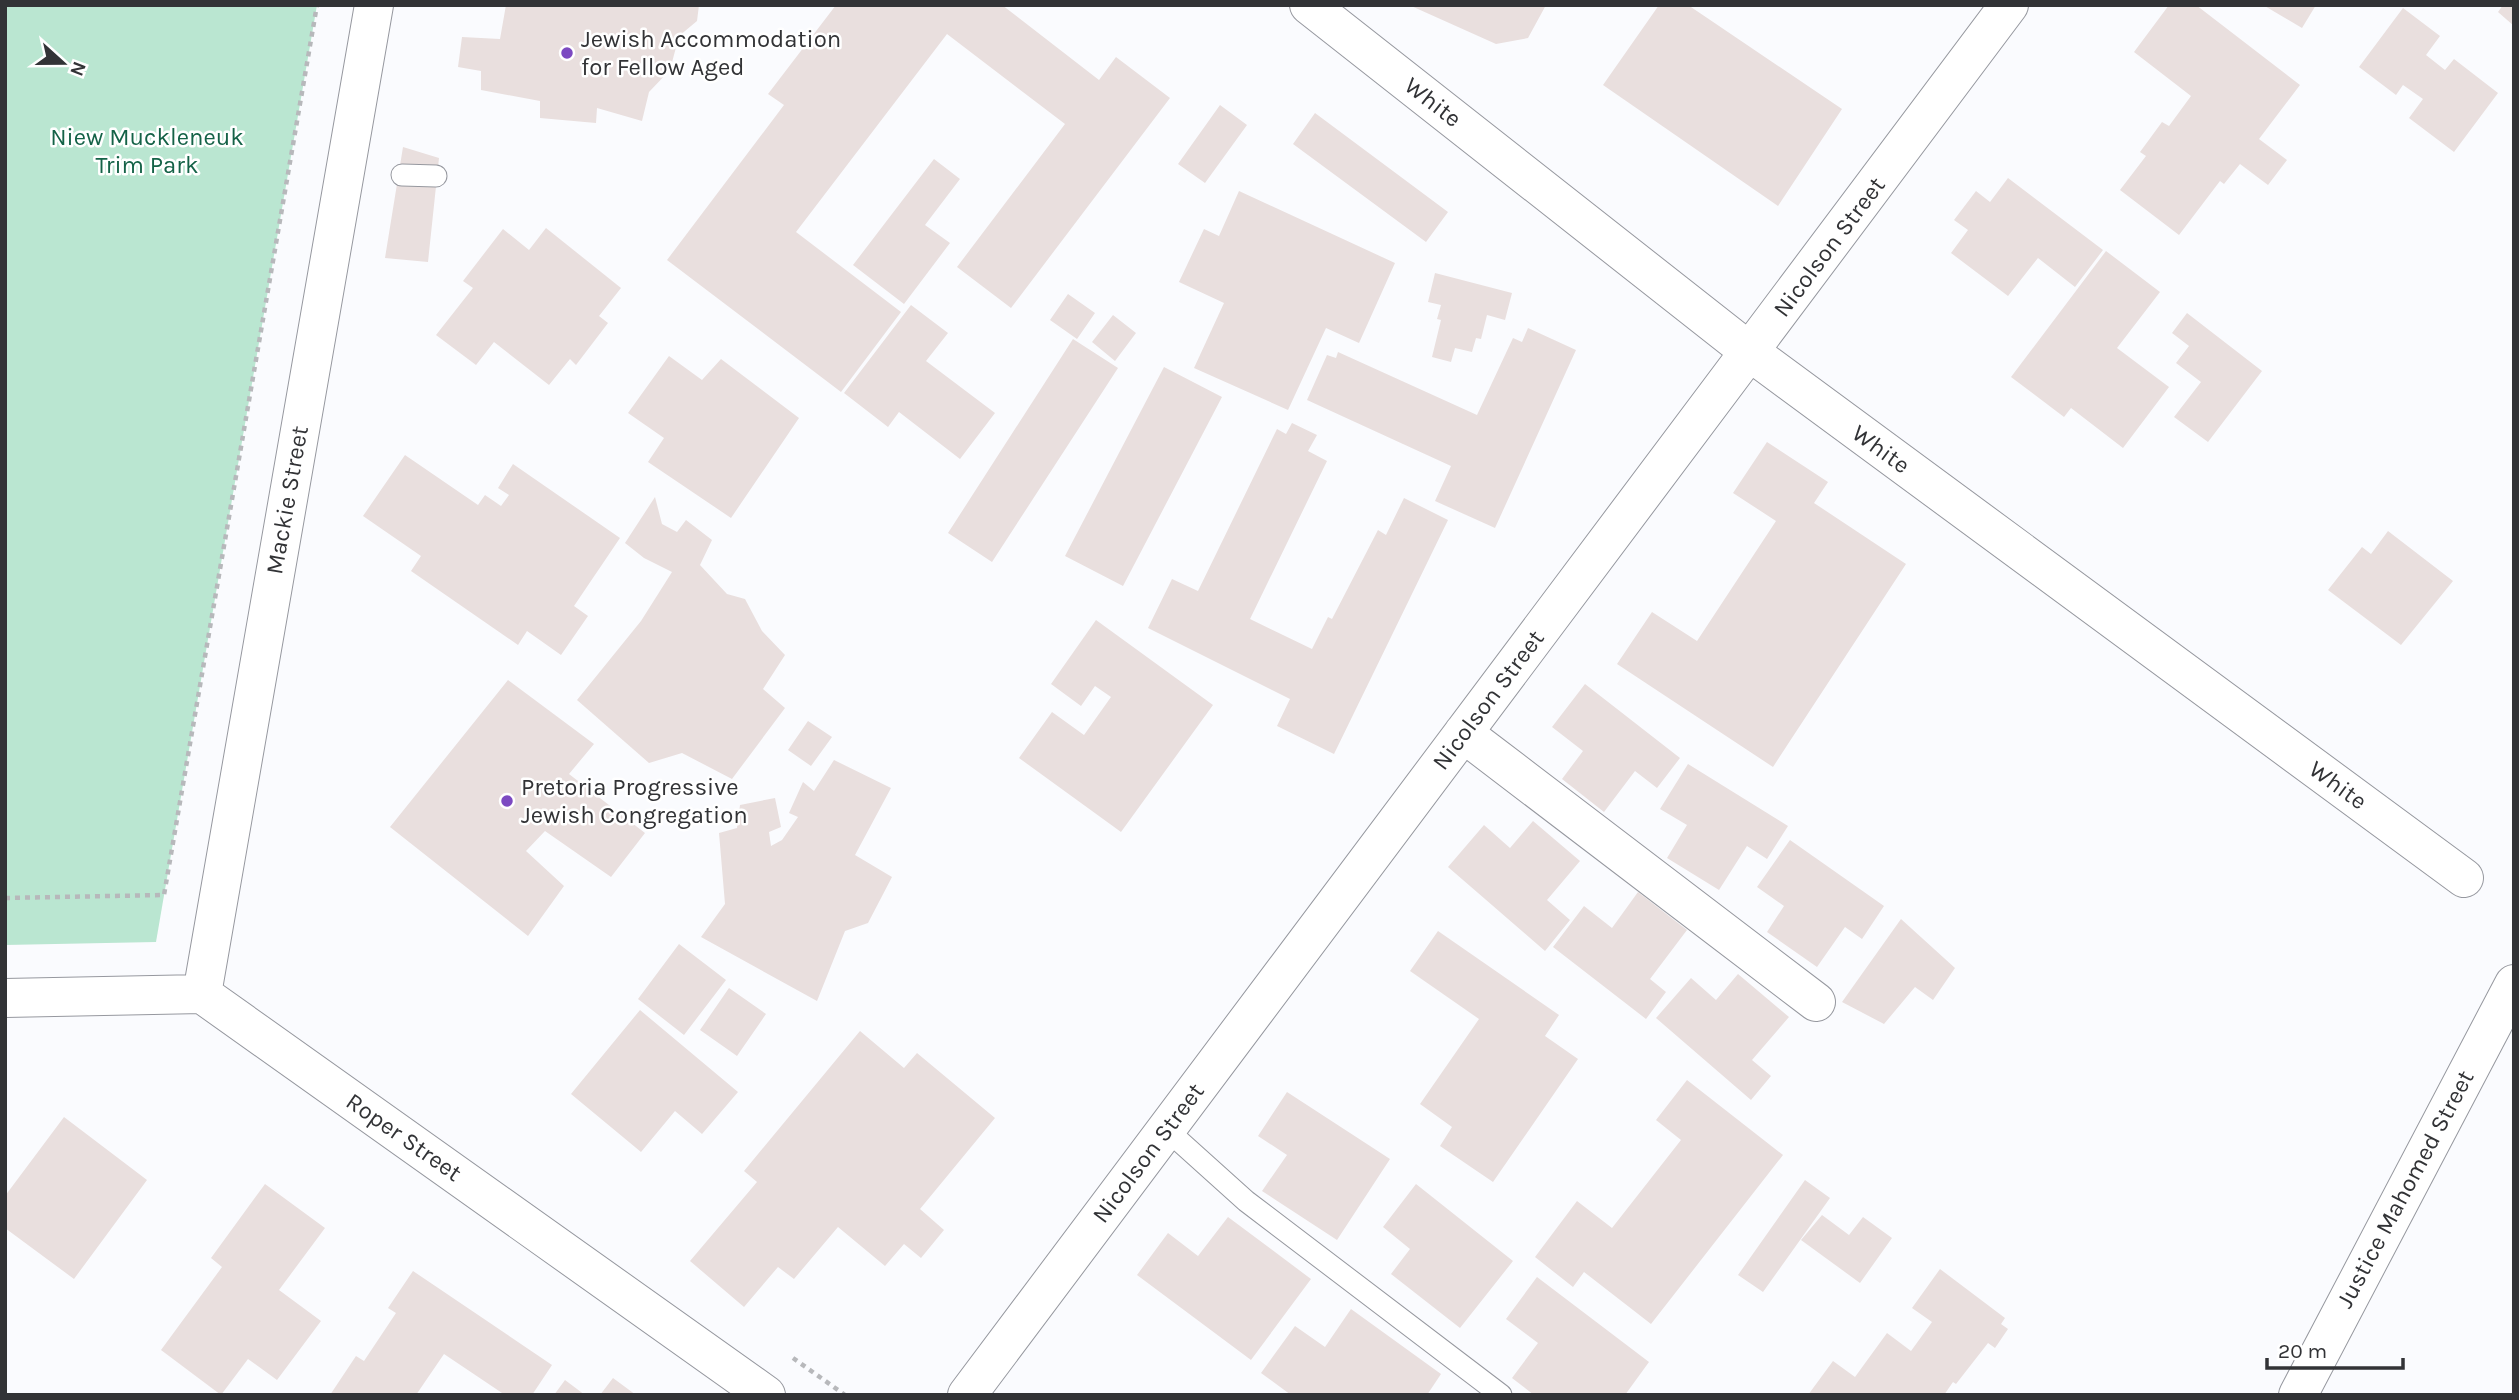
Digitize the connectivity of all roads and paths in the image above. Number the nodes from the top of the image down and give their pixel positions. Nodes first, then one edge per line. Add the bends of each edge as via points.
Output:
1 (317, 5) edge
2 (374, 5) edge
3 (1310, 5) edge
4 (2009, 5) edge
5 (402, 175) dead end
6 (436, 176) dead end
7 (1750, 352) junction
8 (1463, 733) junction
9 (2464, 878) dead end
10 (5, 898) edge
11 (2514, 984) edge
12 (202, 994) junction
13 (5, 998) edge
14 (1816, 1002) dead end
15 (1166, 1129) junction
16 (766, 1395) edge
17 (967, 1395) edge
18 (1501, 1395) edge
19 (2298, 1395) edge

1 - 10 path via 164,895
2 - 12 street, Mackie Street
3 - 7 street, White
4 - 7 street, Nicolson Street
5 - 6 lane
7 - 8 street, Nicolson Street
7 - 9 street, White
8 - 14 street
8 - 15 street, Nicolson Street
11 - 19 street, Justice Mahomed Street
12 - 13 street
12 - 16 street, Roper Street
15 - 17 street, Nicolson Street
15 - 18 lane via 1246,1201

